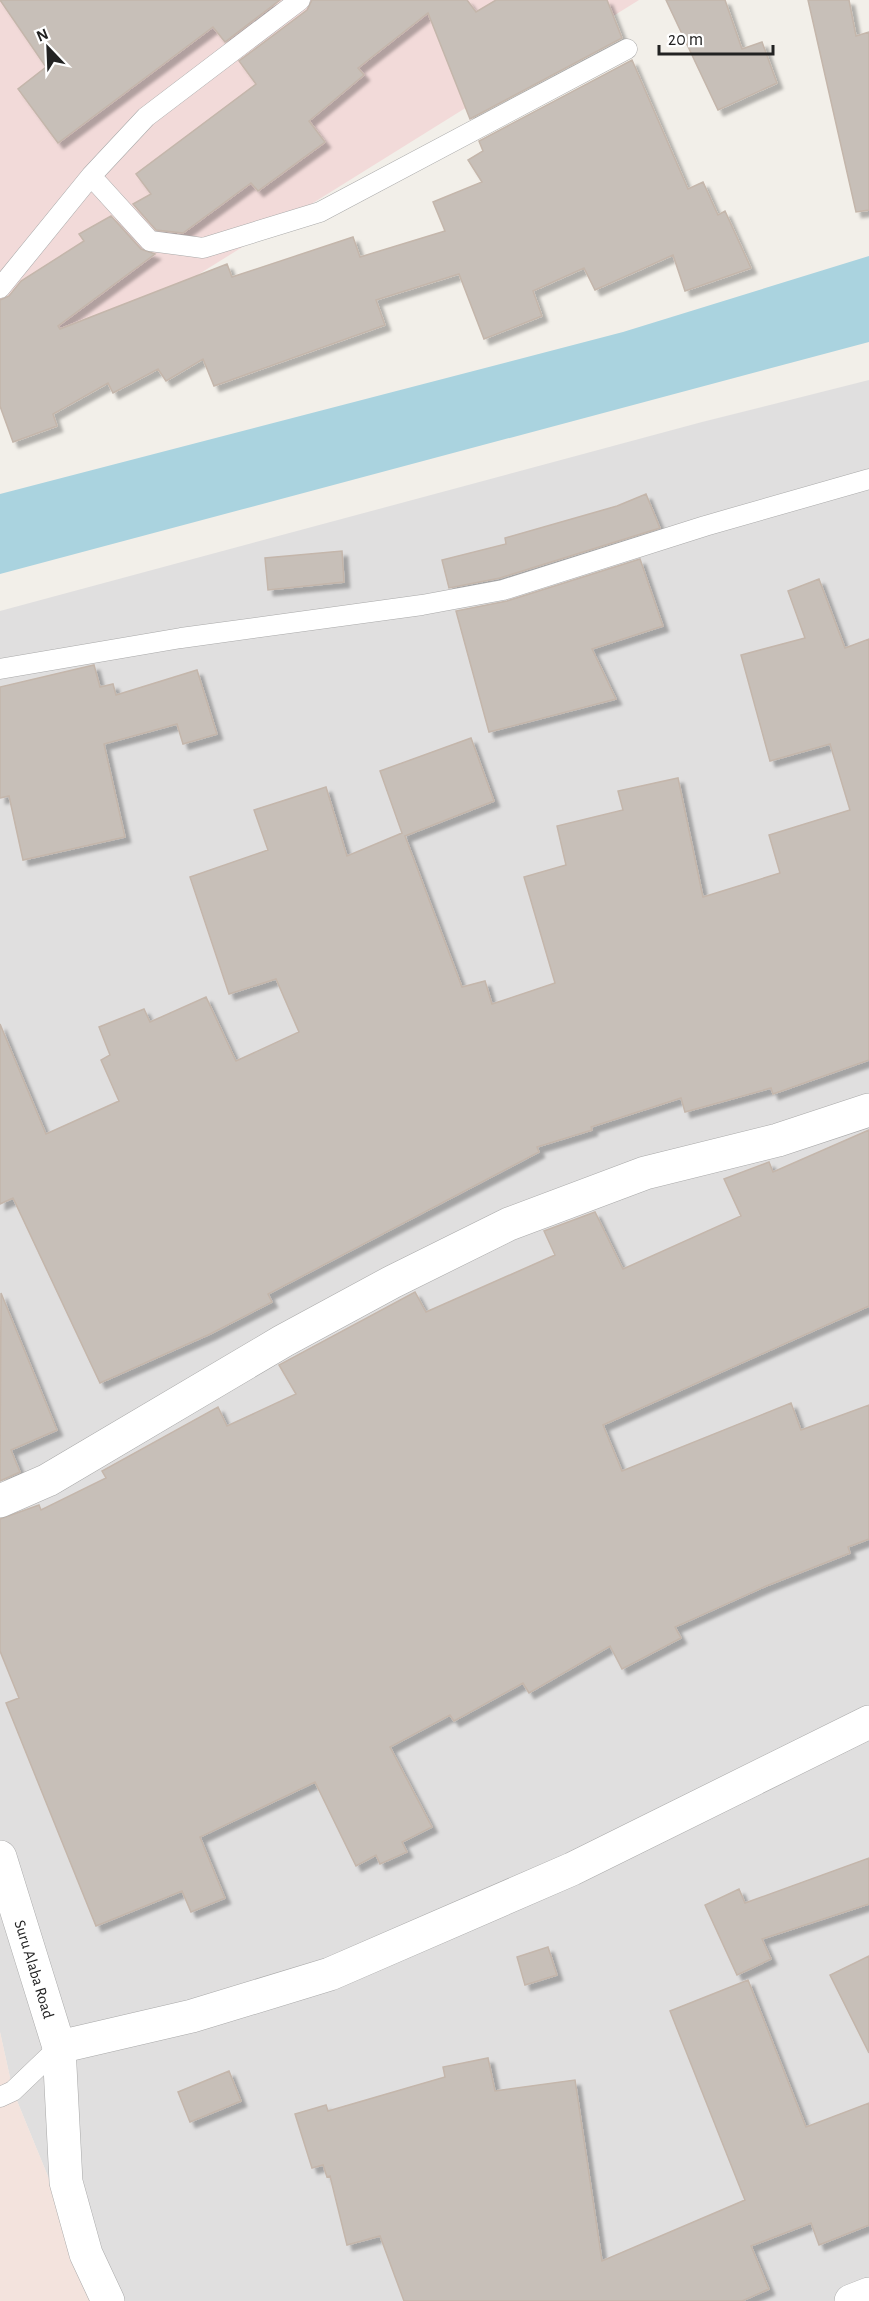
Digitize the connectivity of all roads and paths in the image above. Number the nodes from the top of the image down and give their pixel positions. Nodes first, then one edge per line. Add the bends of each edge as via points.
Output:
1 (300, 0) edge
2 (627, 49) dead end
3 (90, 176) junction
4 (0, 288) edge
5 (869, 479) edge
6 (0, 669) edge
7 (869, 1110) edge
8 (0, 1501) edge
9 (869, 1722) edge
10 (0, 1857) edge
11 (59, 2048) junction
12 (0, 2097) edge
13 (869, 2294) edge
14 (108, 2301) edge
15 (851, 2301) edge

1 - 3 lane via 146,117
2 - 3 lane via 320,212 203,248 150,241
3 - 4 lane
5 - 6 lane via 503,590
7 - 8 street via 778,1140 645,1173 509,1224 292,1335 48,1480
9 - 11 street via 572,1869 330,1974 192,2016
10 - 11 street, Suru Alaba Road
11 - 12 lane via 13,2091
11 - 14 street, Suru Alaba Road via 66,2182 86,2254
13 - 15 street

